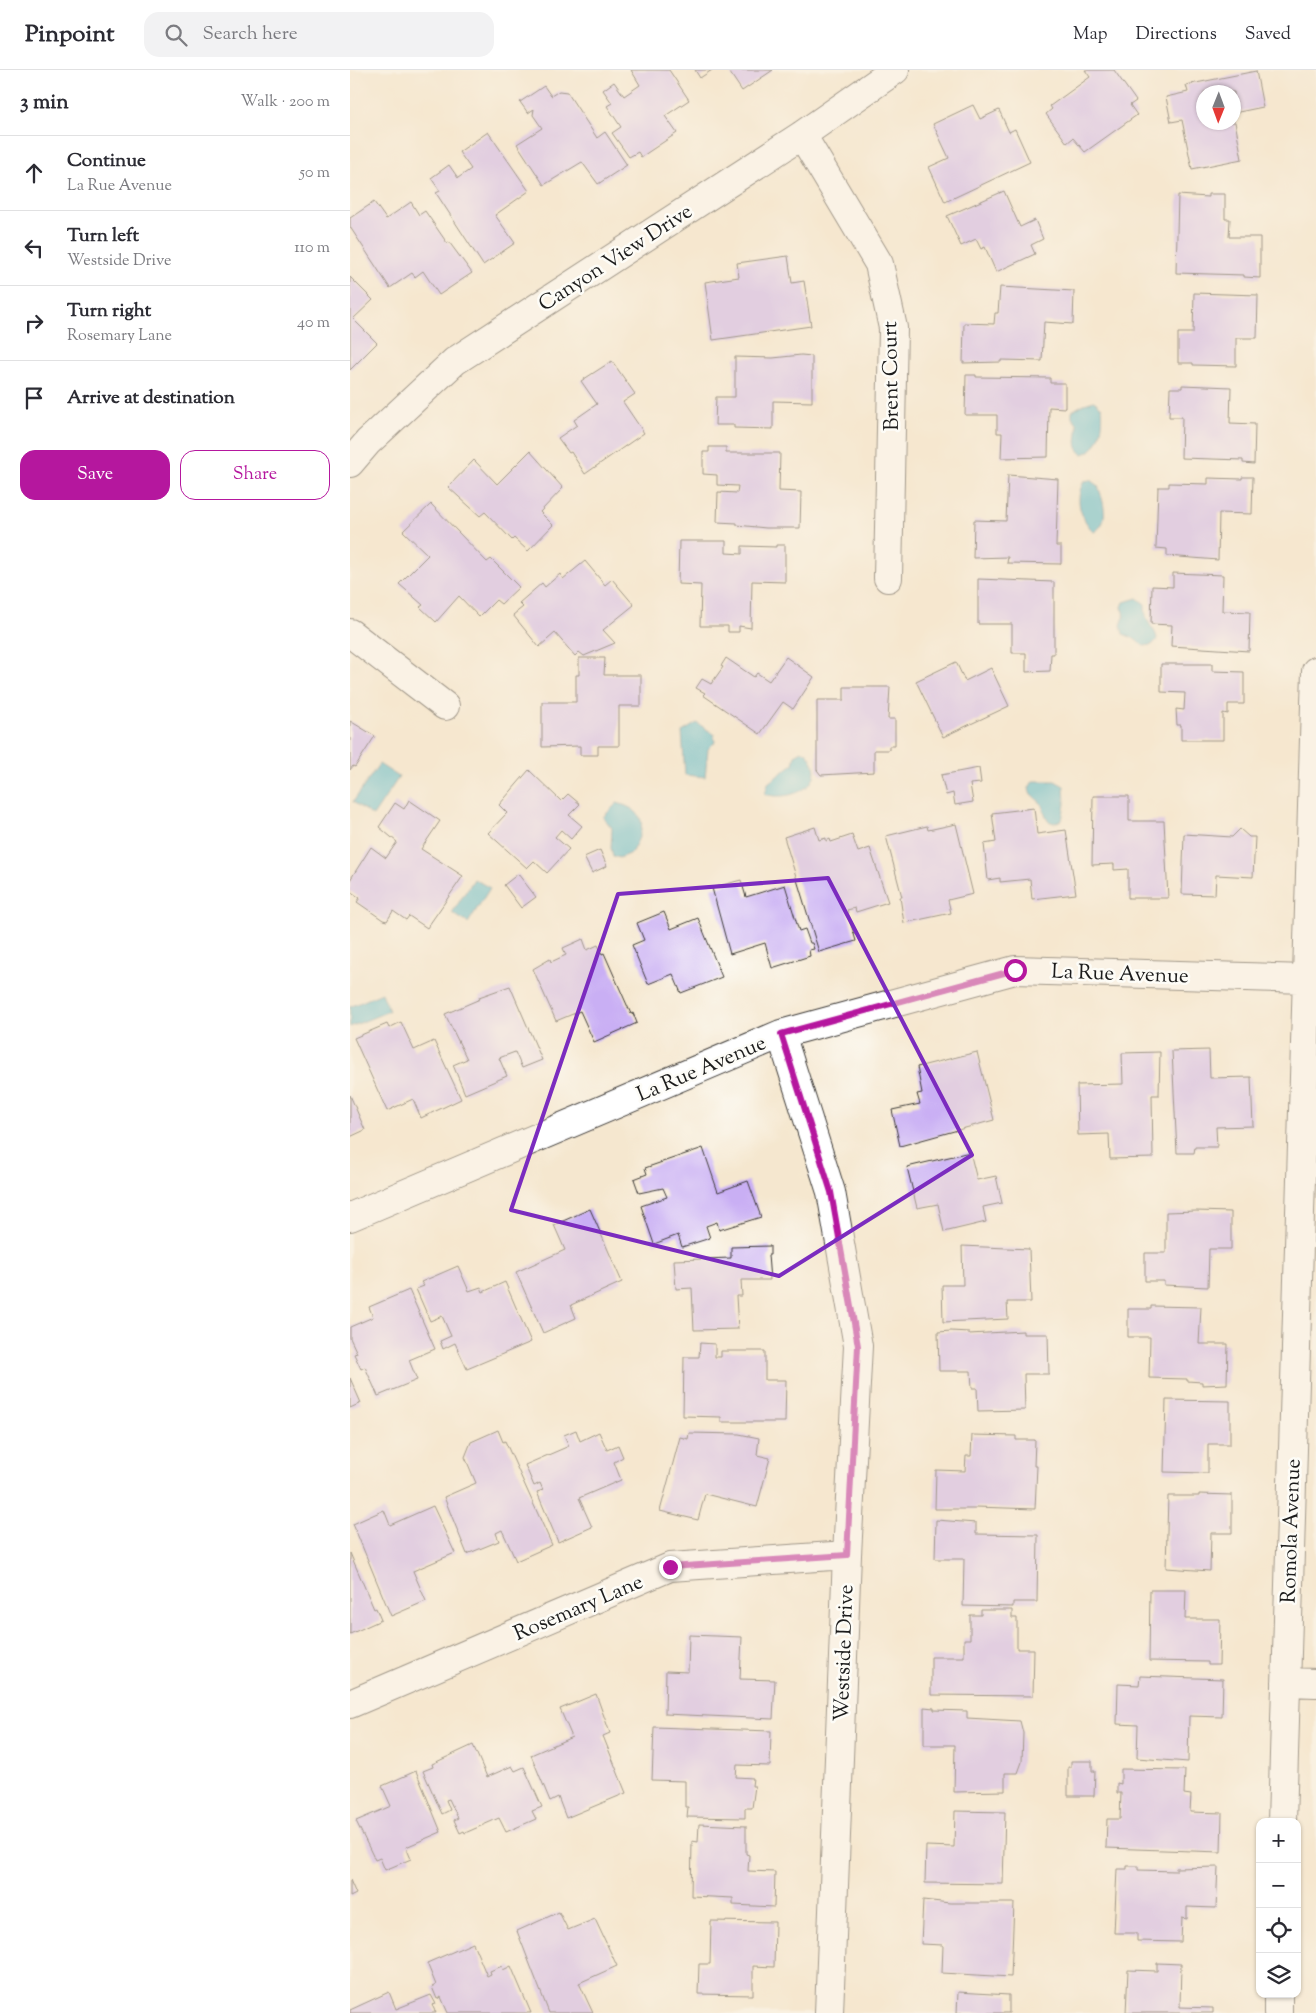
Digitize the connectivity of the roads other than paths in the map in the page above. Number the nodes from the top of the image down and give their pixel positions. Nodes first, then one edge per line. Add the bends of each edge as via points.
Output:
1 (895, 70) edge
2 (802, 135) junction
3 (350, 463) edge
4 (888, 578) dead end
5 (350, 633) edge
6 (1316, 671) edge
7 (446, 706) dead end
8 (1307, 979) junction
9 (781, 1034) junction
10 (350, 1217) edge
11 (847, 1555) junction
12 (1286, 1682) junction
13 (1316, 1684) edge
14 (350, 1704) edge
15 (1282, 1818) edge
16 (1278, 1998) edge
17 (829, 2013) edge
18 (1278, 2013) edge

1 - 2 street, Canyon View Drive
2 - 3 street, Canyon View Drive via 456,361 368,442
2 - 4 street, Brent Court via 879,264 893,328
5 - 7 street
6 - 8 street, Romola Avenue
8 - 9 street, La Rue Avenue via 1015,970
8 - 12 street, Romola Avenue
9 - 10 street, La Rue Avenue
9 - 11 street, Westside Drive via 831,1192 858,1346
11 - 14 street, Rosemary Lane via 670,1567
11 - 17 street, Westside Drive
12 - 13 street
12 - 15 street, Romola Avenue
16 - 18 street

